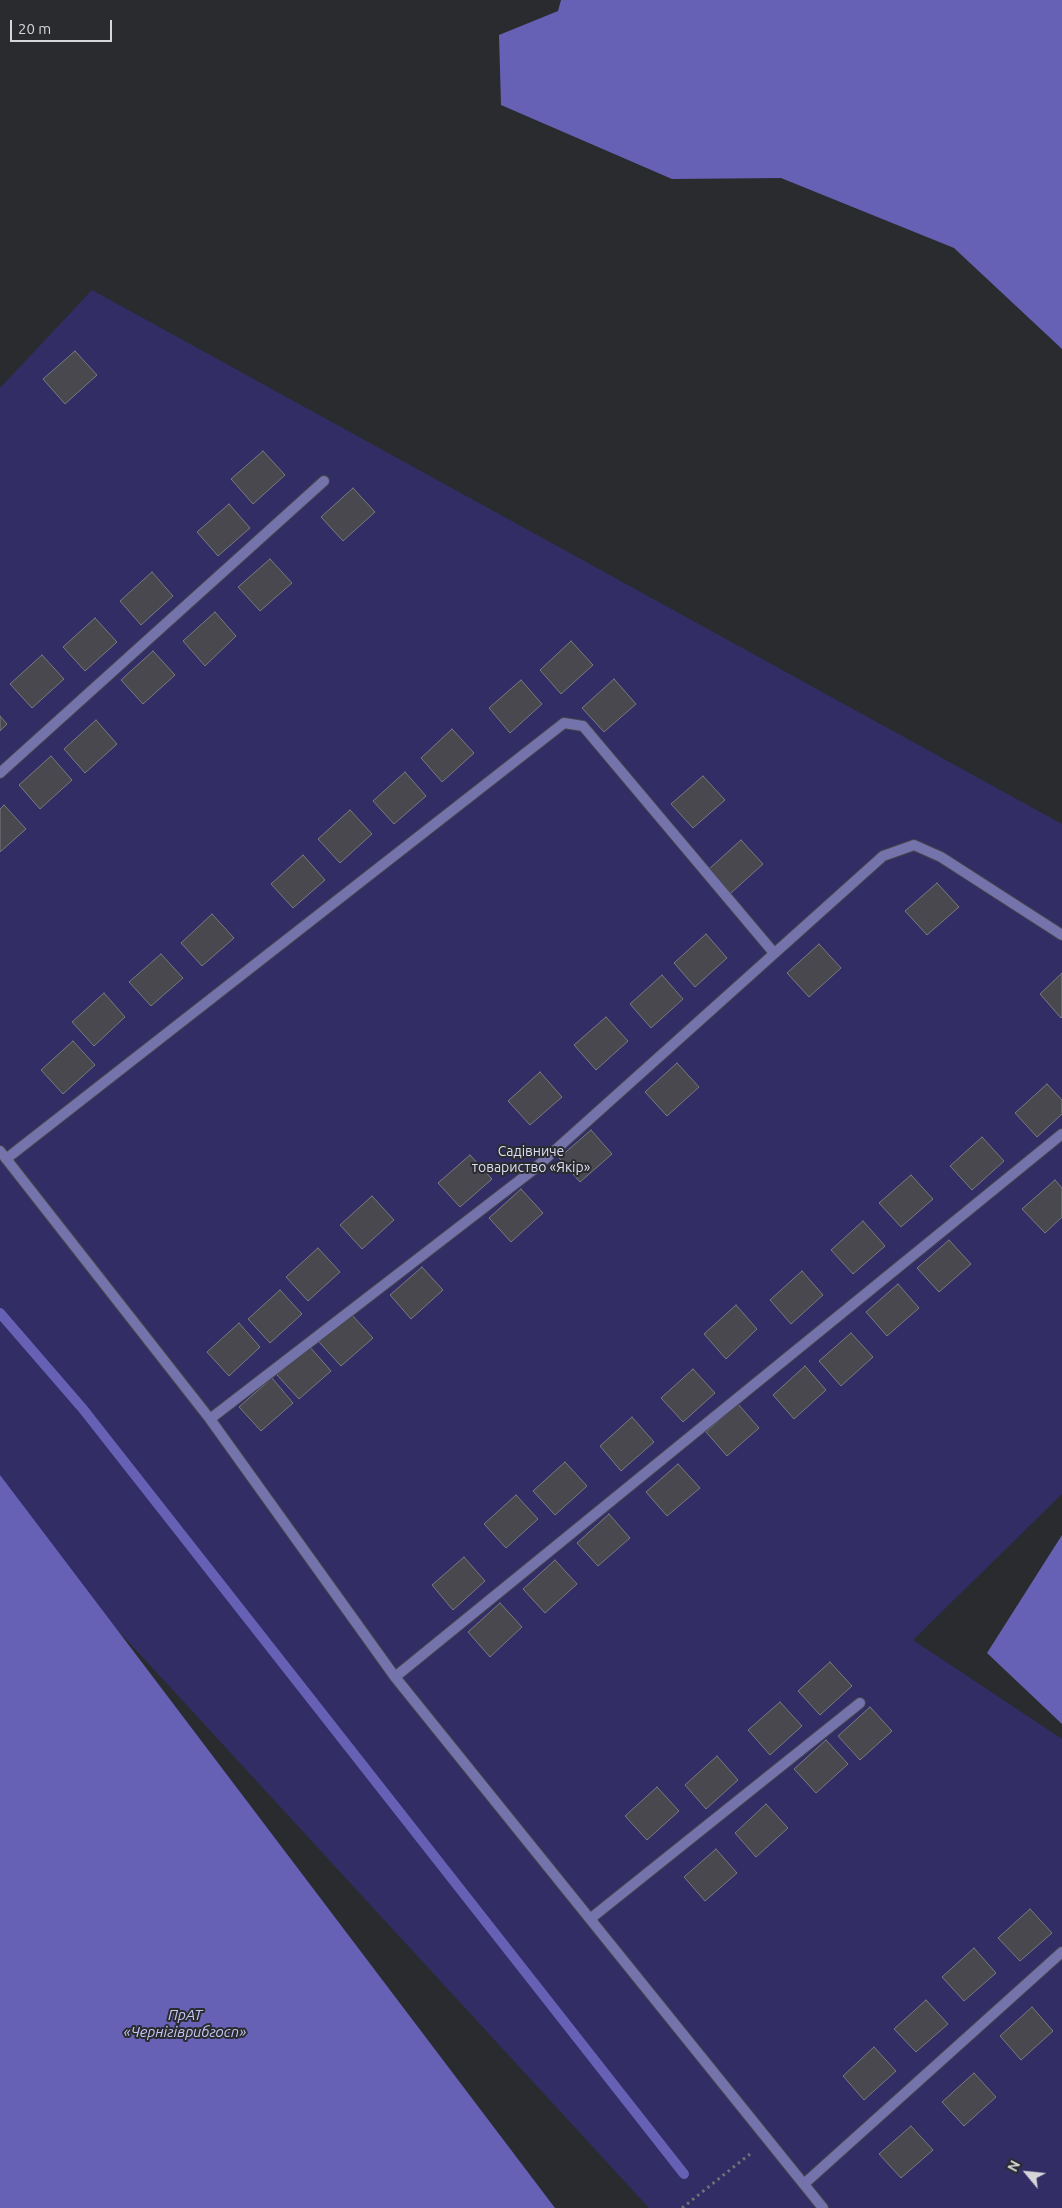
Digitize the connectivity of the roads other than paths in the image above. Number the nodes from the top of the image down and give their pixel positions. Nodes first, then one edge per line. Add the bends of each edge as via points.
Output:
1 (324, 481) dead end
2 (0, 773) edge
3 (1062, 935) edge
4 (774, 953) junction
5 (1062, 1134) edge
6 (3, 1155) edge
7 (210, 1419) junction
8 (395, 1677) junction
9 (860, 1703) dead end
10 (590, 1919) junction
11 (1062, 1952) edge
12 (804, 2184) junction
13 (823, 2208) edge

1 - 2 street
3 - 4 street via 941,857 914,845 883,856
4 - 6 street via 583,726 564,722
4 - 7 street via 533,1170
5 - 8 street
6 - 7 street
7 - 8 street
8 - 10 street
9 - 10 street
10 - 12 street
11 - 12 street
12 - 13 street

